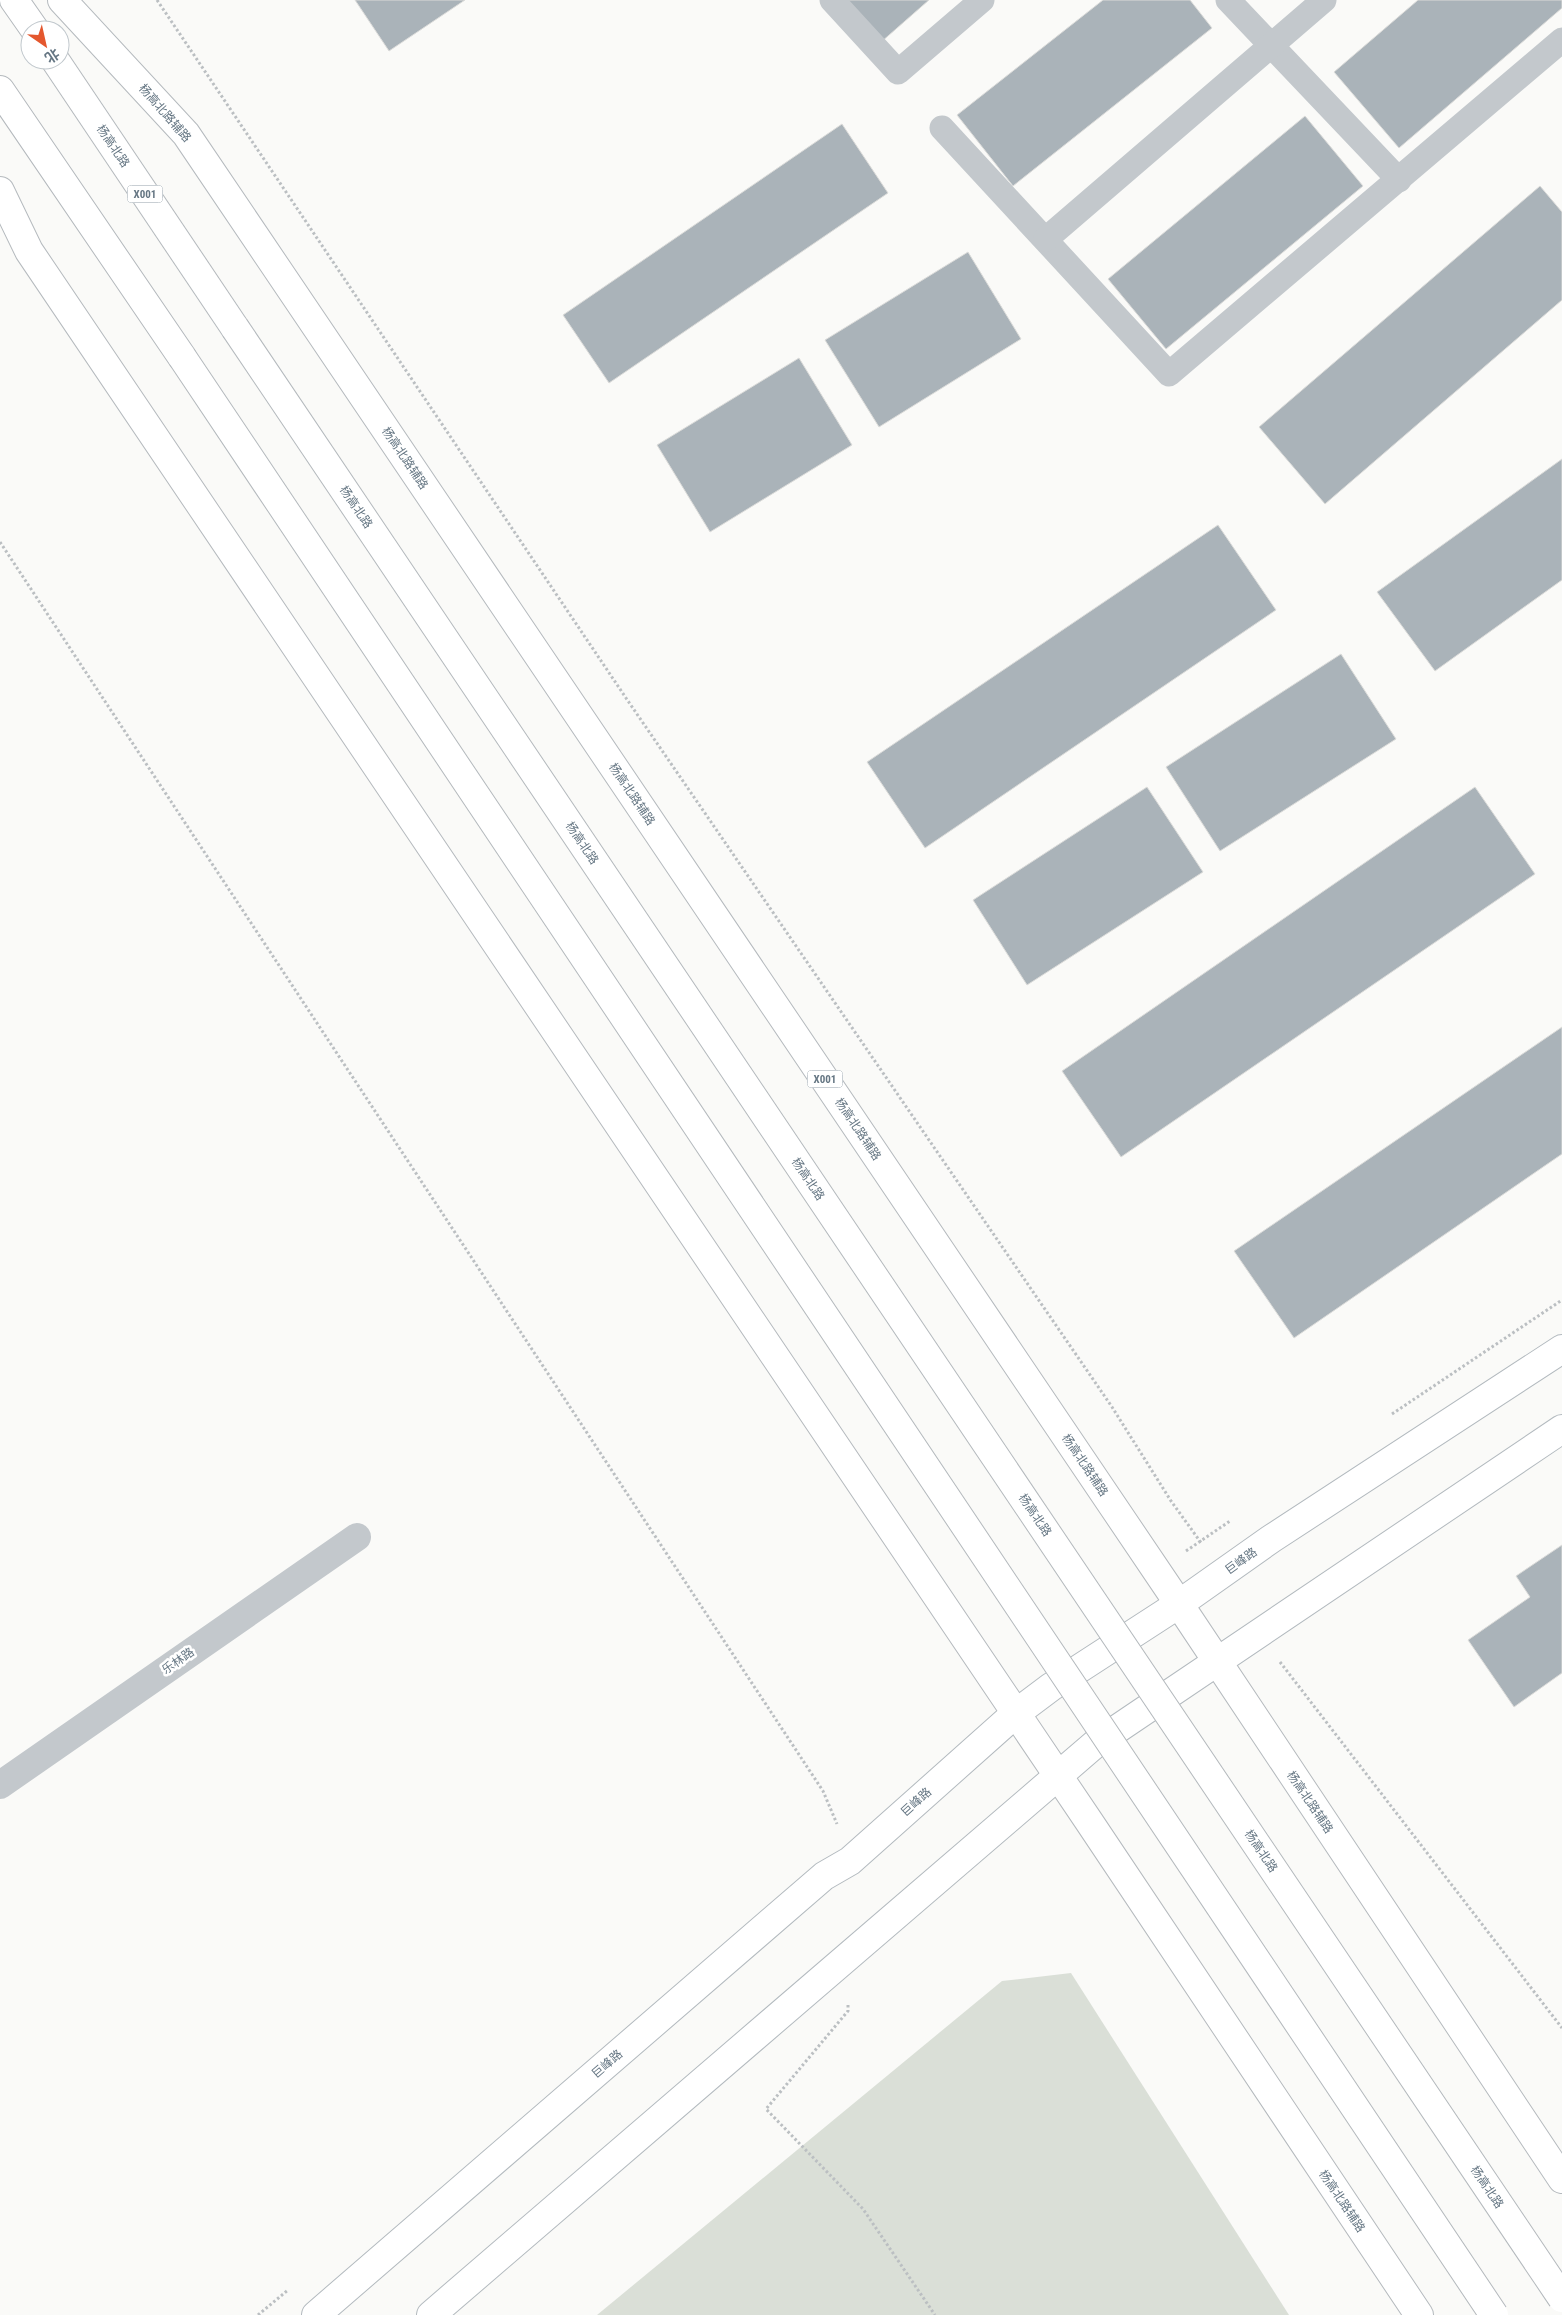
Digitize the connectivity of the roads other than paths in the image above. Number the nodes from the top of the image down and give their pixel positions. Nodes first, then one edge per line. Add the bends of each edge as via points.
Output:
1 (14, 0) edge
2 (62, 0) edge
3 (832, 0) edge
4 (982, 0) edge
5 (1228, 0) edge
6 (1324, 0) edge
7 (28, 20) edge
8 (1562, 40) edge
9 (1270, 46) junction
10 (62, 70) edge
11 (0, 90) edge
12 (942, 128) dead end
13 (1399, 180) junction
14 (0, 191) edge
15 (1046, 239) junction
16 (1562, 1349) edge
17 (1562, 1428) edge
18 (357, 1537) dead end
19 (1179, 1604) junction
20 (1216, 1662) junction
21 (1015, 1714) junction
22 (1058, 1776) junction
23 (0, 1786) edge
24 (1562, 2179) edge
25 (1562, 2298) edge
26 (316, 2315) edge
27 (431, 2315) edge
28 (1419, 2315) edge
29 (1494, 2315) edge

1 - 7 main road
2 - 19 main road, 杨高北路辅路 / X001 via 186,134
3 - 4 lane via 898,72
5 - 9 lane
6 - 9 lane
8 - 13 lane
9 - 13 lane
9 - 15 lane
10 - 25 main road, 杨高北路 / X001, bridge
11 - 29 main road, bridge
12 - 15 lane
13 - 15 lane via 1169,374
14 - 21 main road, 杨高北路辅路 via 35,259
16 - 19 main road, 巨峰路 via 1271,1539
17 - 20 main road
18 - 23 street, 乐林路
19 - 20 main road, 杨高北路辅路 / X001
19 - 21 main road, 巨峰路
20 - 22 main road via 1094,1744
20 - 24 main road, 杨高北路辅路 / X001
21 - 22 main road, 杨高北路辅路
21 - 26 main road, 巨峰路 via 850,1862 824,1876
22 - 27 main road
22 - 28 main road, 杨高北路辅路

